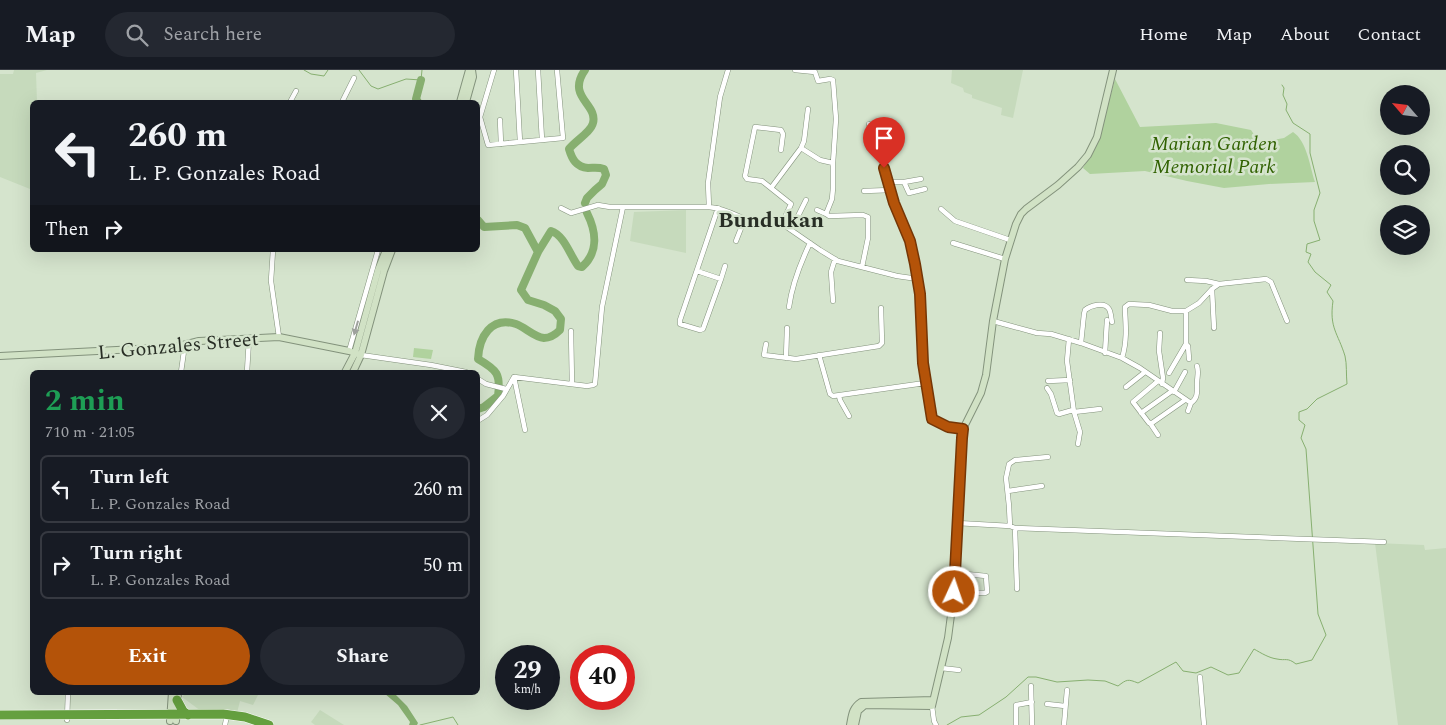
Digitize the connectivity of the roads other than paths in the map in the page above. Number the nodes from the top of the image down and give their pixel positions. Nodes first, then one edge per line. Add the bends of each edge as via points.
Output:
1 (471, 70) edge
2 (494, 70) edge
3 (516, 70) edge
4 (538, 70) edge
5 (557, 70) edge
6 (728, 70) edge
7 (795, 70) edge
8 (1113, 70) edge
9 (815, 71) edge
10 (354, 78) dead end
11 (296, 91) dead end
12 (291, 100) edge
13 (343, 100) edge
14 (461, 100) edge
15 (467, 100) edge
16 (808, 109) dead end
17 (500, 120) dead end
18 (869, 124) dead end
19 (542, 140) junction
20 (520, 142) junction
21 (501, 144) junction
22 (801, 148) junction
23 (781, 150) dead end
24 (832, 163) junction
25 (921, 179) dead end
26 (889, 182) junction
27 (904, 182) junction
28 (771, 188) junction
29 (925, 189) dead end
30 (891, 190) junction
31 (864, 191) dead end
32 (806, 200) dead end
33 (709, 206) junction
34 (623, 207) junction
35 (561, 208) dead end
36 (718, 208) junction
37 (941, 209) dead end
38 (817, 210) dead end
39 (826, 214) junction
40 (745, 218) junction
41 (782, 224) junction
42 (791, 230) junction
43 (736, 240) dead end
44 (1010, 240) junction
45 (953, 243) dead end
46 (810, 244) junction
47 (272, 252) edge
48 (377, 252) edge
49 (385, 252) edge
50 (391, 252) edge
51 (835, 259) junction
52 (1005, 259) junction
53 (725, 266) dead end
54 (862, 267) junction
55 (697, 271) junction
56 (720, 279) junction
57 (918, 279) junction
58 (1187, 280) dead end
59 (1219, 284) junction
60 (1212, 289) junction
61 (832, 301) dead end
62 (789, 307) dead end
63 (881, 308) dead end
64 (1186, 311) junction
65 (1287, 320) dead end
66 (993, 321) junction
67 (788, 328) dead end
68 (1214, 328) dead end
69 (571, 331) dead end
70 (1160, 333) dead end
71 (280, 337) junction
72 (249, 338) junction
73 (1069, 339) junction
74 (1081, 343) junction
75 (185, 344) junction
76 (766, 344) dead end
77 (1186, 344) junction
78 (355, 353) junction
79 (1105, 353) junction
80 (819, 355) junction
81 (0, 356) edge
82 (786, 358) junction
83 (1122, 358) junction
84 (1189, 359) dead end
85 (1197, 366) dead end
86 (181, 370) edge
87 (247, 370) edge
88 (346, 370) edge
89 (353, 370) edge
90 (456, 370) edge
91 (1146, 372) junction
92 (1185, 372) dead end
93 (1169, 373) dead end
94 (514, 378) junction
95 (480, 380) edge
96 (1070, 380) junction
97 (1048, 381) dead end
98 (925, 383) junction
99 (1160, 383) junction
100 (572, 384) junction
101 (1126, 387) dead end
102 (1047, 388) dead end
103 (506, 389) junction
104 (1173, 391) junction
105 (840, 396) junction
106 (1186, 400) junction
107 (1191, 403) junction
108 (1100, 409) dead end
109 (1074, 411) junction
110 (1188, 412) dead end
111 (1141, 413) junction
112 (849, 416) dead end
113 (480, 419) edge
114 (1150, 423) junction
115 (963, 429) junction
116 (524, 430) dead end
117 (1158, 435) dead end
118 (1078, 444) dead end
119 (1048, 457) dead end
120 (1042, 486) dead end
121 (1008, 491) junction
122 (957, 523) junction
123 (1010, 526) junction
124 (1015, 528) junction
125 (1384, 542) dead end
126 (956, 573) junction
127 (1017, 589) dead end
128 (954, 592) junction
129 (941, 668) junction
130 (959, 670) dead end
131 (1200, 677) dead end
132 (1031, 686) dead end
133 (1067, 690) dead end
134 (68, 695) edge
135 (176, 695) edge
136 (1032, 702) junction
137 (933, 703) junction
138 (1048, 704) dead end
139 (1065, 706) junction
140 (0, 715) edge
141 (188, 715) junction
142 (67, 718) junction
143 (173, 718) junction
144 (0, 720) edge
145 (226, 720) edge
146 (254, 725) edge
147 (269, 725) edge
148 (850, 725) edge
149 (855, 725) edge
150 (936, 725) edge
151 (1016, 725) edge
152 (1032, 725) edge
153 (1064, 725) edge
154 (1204, 725) edge

1 - 14 street
1 - 15 street via 473,77
2 - 21 street via 480,117 488,145
3 - 20 street
4 - 19 street
5 - 19 street via 562,138
6 - 33 street via 720,97 708,183
7 - 9 street
8 - 44 street via 1097,136 1088,155 1058,185 1021,214
9 - 24 street via 818,81 834,81 836,119
10 - 13 street
11 - 12 street
16 - 22 street
17 - 21 street
18 - 26 street
19 - 20 street
20 - 21 street
22 - 24 street via 820,160
22 - 28 street
23 - 28 street via 781,130 754,128 745,176 762,181
24 - 39 street via 832,199
25 - 27 street
26 - 27 street
26 - 30 street
27 - 29 street via 909,193
28 - 41 street via 791,204
30 - 31 street
30 - 57 street via 910,241
32 - 42 street
33 - 34 street
33 - 36 street
34 - 35 street via 598,205 571,213
34 - 100 street via 602,307 595,384
36 - 40 street
36 - 55 street
37 - 44 street via 955,221
38 - 39 street
39 - 54 street via 868,217 868,238
40 - 41 street via 758,222 775,219
40 - 43 street
41 - 42 street
42 - 46 street
44 - 52 street
45 - 52 street
46 - 51 street
46 - 62 street via 799,267
47 - 71 street via 271,281
48 -> 78 street
49 - 78 street
50 - 78 street
51 - 54 street
51 - 61 street via 831,272
52 - 66 street
53 - 56 street
54 - 57 street
55 - 56 street
55 - 56 street via 679,322 682,324 703,329
57 - 98 street
58 - 59 street
59 - 60 street
59 - 65 street via 1266,279 1271,282
60 - 64 street
60 - 68 street
63 - 80 street via 881,345
64 - 77 street
64 - 83 street via 1127,305
66 - 73 street
66 - 115 street via 984,384
67 - 82 street
69 - 100 street
70 - 99 street via 1163,378
71 - 72 street, L. Gonzales Street
71 - 78 street, L. Gonzales Street
72 - 75 street, L. Gonzales Street
72 - 87 street
73 - 74 street
73 - 96 street via 1067,361
74 - 79 street
74 - 79 street via 1084,310 1105,305 1110,321
75 - 81 street, L. Gonzales Street
75 - 86 street
76 - 82 street via 764,356
77 - 84 street
77 - 93 street
78 - 88 street
78 - 89 street
78 - 90 street
79 - 83 street
80 - 82 street
80 - 105 street via 830,394
83 - 91 street
85 - 107 street via 1198,389
91 - 99 street
91 - 101 street
92 - 104 street
94 - 100 street
94 - 103 street
94 - 116 street
95 - 103 street
96 - 97 street
96 - 109 street
98 - 105 street
98 - 115 street via 932,419 948,427
99 - 104 street
99 - 111 street via 1134,401
102 - 109 street via 1057,413
103 - 113 street via 504,396
104 - 106 street
104 - 111 street
105 - 112 street
106 - 107 street
106 - 114 street
107 - 110 street
108 - 109 street
109 - 118 street via 1080,432
111 - 114 street
114 - 117 street
115 - 122 street
119 - 121 street via 1011,462 1006,478
120 - 121 street
121 - 123 street
122 - 123 street
122 - 126 street
123 - 124 street
124 - 125 street
124 - 127 street
126 - 128 street
126 - 128 street via 986,576 987,592
128 - 129 street
129 - 130 street
129 - 137 street
131 - 154 street
132 - 136 street
133 - 139 street
134 - 142 street
135 - 141 highway
135 - 143 street
136 - 151 street via 1016,705
136 - 152 street
137 - 148 street via 862,702 853,710
137 - 149 street via 864,706 858,711
137 - 150 street
138 - 139 street
139 - 153 street
140 - 142 highway
141 - 143 highway
141 - 145 highway
142 - 143 highway
142 - 144 highway
143 - 145 highway
145 - 146 highway
145 - 147 highway via 254,719

